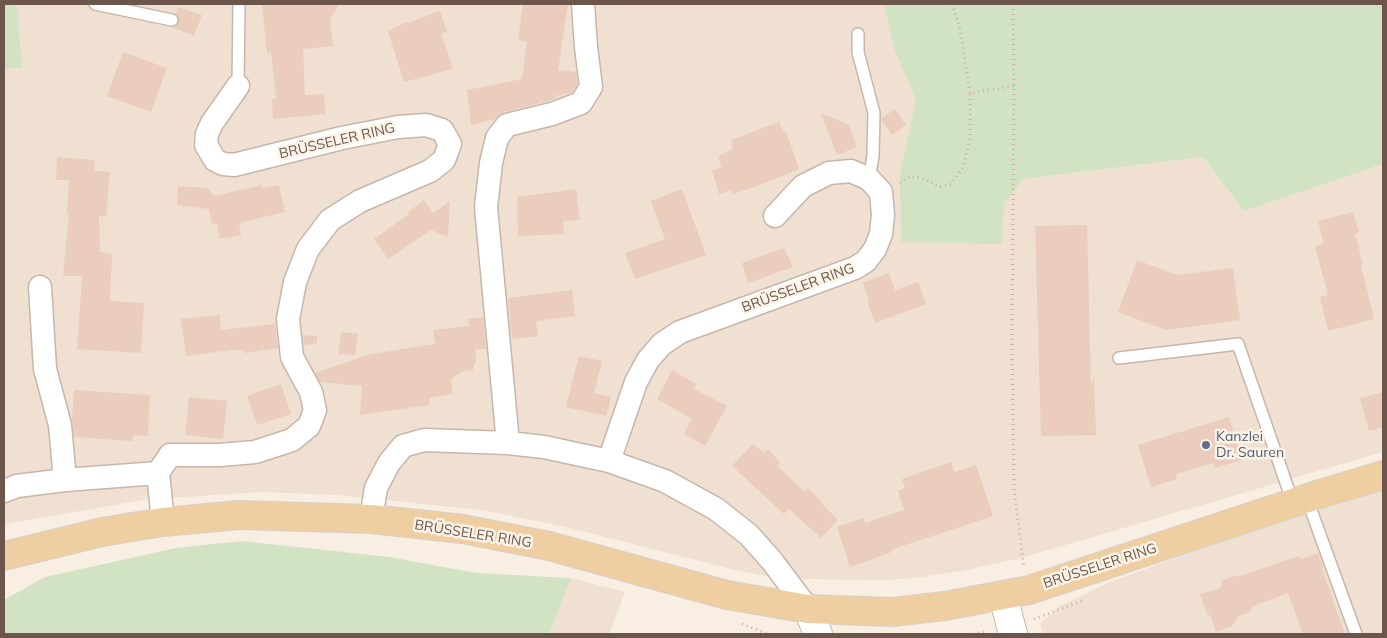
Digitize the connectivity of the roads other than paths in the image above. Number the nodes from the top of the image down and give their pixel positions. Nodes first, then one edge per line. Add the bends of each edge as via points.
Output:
1 (95, 4) edge
2 (239, 4) edge
3 (583, 4) edge
4 (172, 20) dead end
5 (858, 34) dead end
6 (238, 86) joint
7 (869, 180) junction
8 (775, 216) dead end
9 (40, 287) dead end
10 (1119, 358) dead end
11 (508, 442) junction
12 (609, 461) junction
13 (158, 473) junction
14 (1383, 475) edge
15 (65, 480) junction
16 (4, 491) edge
17 (1300, 501) junction
18 (371, 519) junction
19 (163, 522) junction
20 (4, 556) edge
21 (1003, 596) junction
22 (808, 609) junction
23 (1000, 633) edge
24 (818, 634) edge
25 (1356, 634) edge

1 - 4 lane
2 - 6 lane
3 - 11 street via 591,87 581,103 507,125 497,138 491,163 486,207
5 - 7 lane via 858,52 874,113
6 - 13 street, BRÜSSELER RING via 207,134 206,146 223,164 234,165 398,127 426,125 442,130 450,144 444,160 430,171 360,202 330,220 308,250 295,282 288,319 292,357 311,392 315,410 309,426 292,440 255,452 170,455
7 - 8 street via 851,171 829,173 803,186
7 - 12 street, BRÜSSELER RING via 881,192 884,215 876,248 866,261 855,268 680,332 662,344 648,360 636,382
9 - 15 street via 44,370 60,425
10 - 17 lane via 1238,344
11 - 12 street
11 - 18 street via 424,440 403,446 388,463 376,488
12 - 22 street via 665,481 716,509 749,535
13 - 15 street
13 - 19 street
14 - 17 main road, BRÜSSELER RING
15 - 16 street via 17,486
17 - 21 main road, BRÜSSELER RING
17 - 25 lane
18 - 19 main road, BRÜSSELER RING via 239,516
18 - 22 main road, BRÜSSELER RING via 463,529 549,546 727,595
19 - 20 main road, BRÜSSELER RING via 102,532
21 - 22 main road, BRÜSSELER RING via 892,612
21 - 23 street
22 - 24 street

